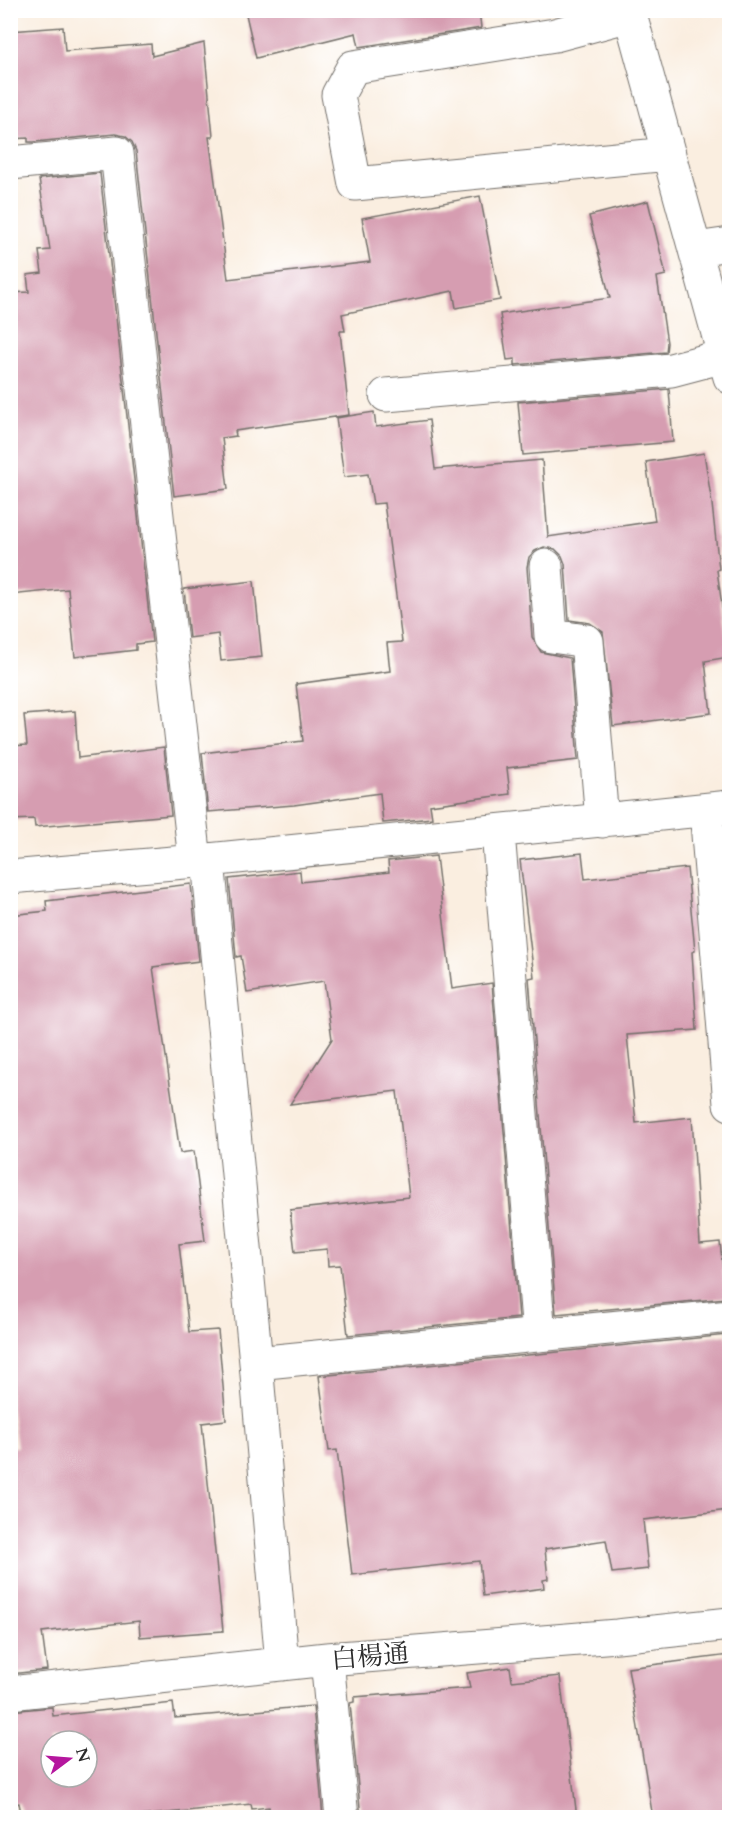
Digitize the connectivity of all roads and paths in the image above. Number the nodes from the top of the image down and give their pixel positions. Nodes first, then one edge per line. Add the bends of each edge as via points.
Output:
1 (630, 13) edge
2 (669, 154) junction
3 (10, 163) edge
4 (729, 244) edge
5 (696, 249) junction
6 (727, 366) edge
7 (386, 395) dead end
8 (546, 566) dead end
9 (718, 809) edge
10 (602, 821) junction
11 (498, 832) junction
12 (202, 861) junction
13 (10, 877) edge
14 (729, 1104) edge
15 (729, 1316) edge
16 (539, 1335) junction
17 (256, 1363) junction
18 (729, 1624) edge
19 (327, 1659) junction
20 (282, 1664) junction
21 (10, 1693) edge
22 (342, 1818) edge

1 - 2 street
1 - 2 street via 555,35 353,67 338,94 355,184
2 - 5 street
3 - 12 street via 117,153
4 - 5 street
5 - 6 street
6 - 7 street
8 - 10 street via 551,636 587,641
9 - 10 street
9 - 14 street
10 - 11 street
11 - 12 street
11 - 16 street
12 - 13 street
12 - 17 street
15 - 16 street
16 - 17 street
17 - 20 street
18 - 19 street, 白楊通
19 - 20 street, 白楊通
19 - 22 street
20 - 21 street, 白楊通

